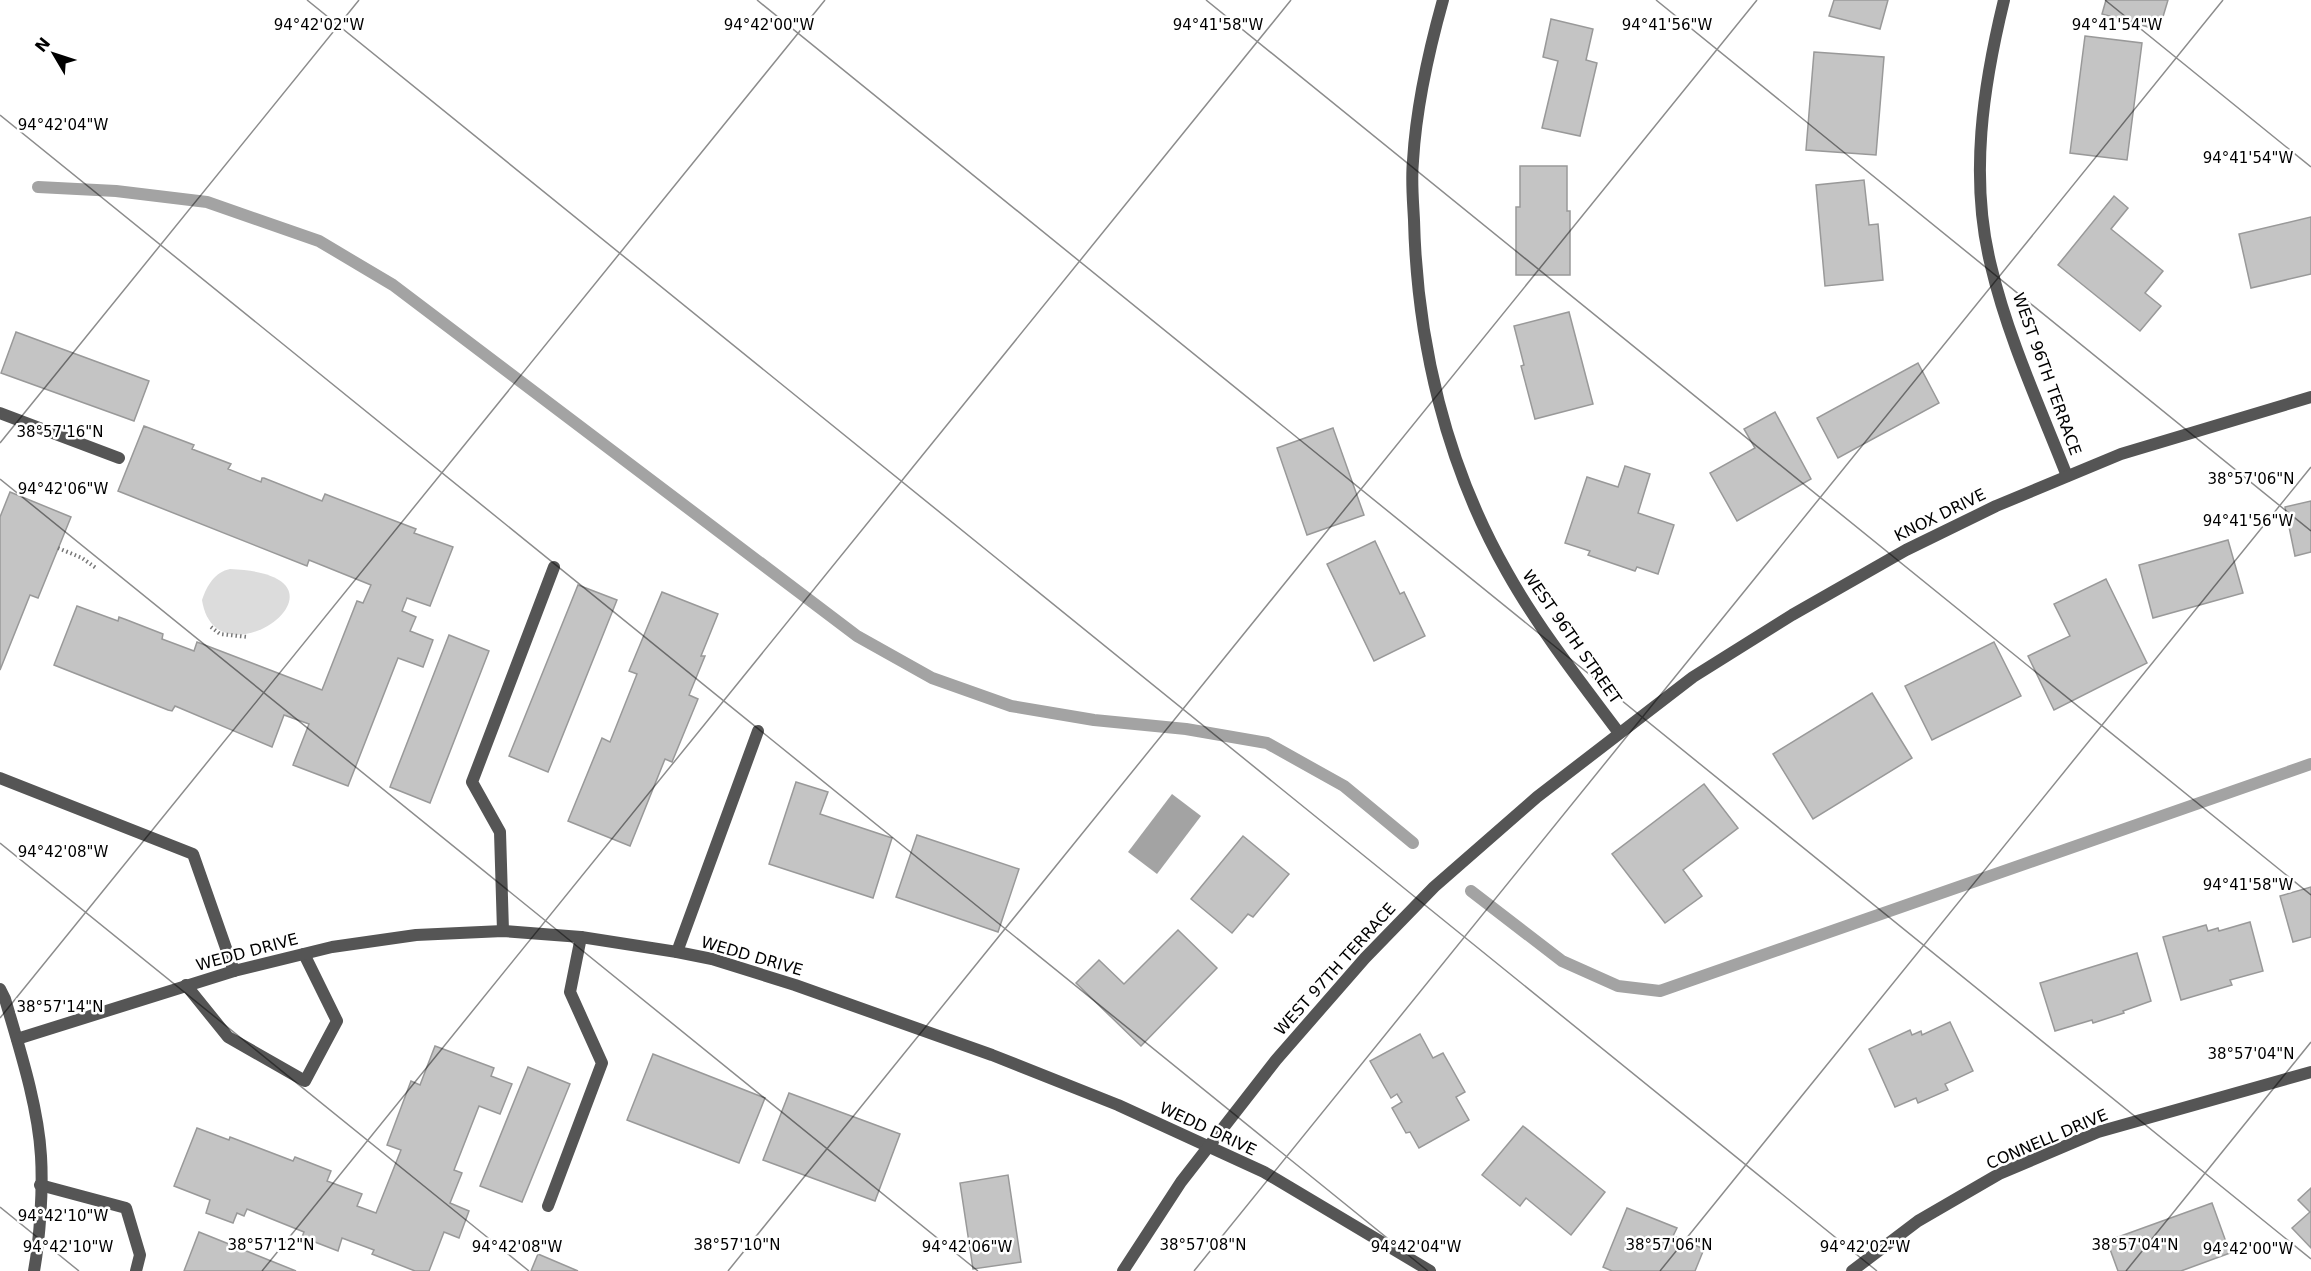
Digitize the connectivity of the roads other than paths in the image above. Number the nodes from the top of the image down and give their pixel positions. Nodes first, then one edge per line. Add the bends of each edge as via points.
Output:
1 (1443, 0) edge
2 (2004, 0) edge
3 (2311, 397) edge
4 (0, 413) edge
5 (119, 458) dead end
6 (2067, 476) junction
7 (554, 567) dead end
8 (758, 732) dead end
9 (1618, 733) junction
10 (0, 778) edge
11 (503, 931) junction
12 (581, 937) junction
13 (677, 952) junction
14 (304, 954) junction
15 (234, 971) junction
16 (186, 985) junction
17 (0, 989) edge
18 (17, 1039) junction
19 (2311, 1072) edge
20 (1209, 1147) junction
21 (40, 1185) junction
22 (548, 1206) dead end
23 (34, 1271) edge
24 (136, 1271) edge
25 (1123, 1271) edge
26 (1430, 1271) edge
27 (1852, 1271) edge

1 - 9 street, WEST 96TH STREET via 1426,66 1413,161 1415,266 1429,364 1456,463 1506,571 1534,617
2 - 6 street, WEST 96TH TERRACE via 1981,122 1981,198 1990,265 2011,334
3 - 6 street, KNOX DRIVE via 2121,454
4 - 5 street
6 - 9 street, KNOX DRIVE via 1906,550 1792,615 1693,677
7 - 11 street via 472,782 500,832
8 - 13 street
9 - 20 street, WEST 97TH TERRACE via 1434,887 1342,983 1269,1068
10 - 15 street via 193,854
11 - 12 street, WEDD DRIVE
11 - 14 street, WEDD DRIVE via 416,935
12 - 13 street, WEDD DRIVE
12 - 22 street via 570,992 602,1063
13 - 20 street, WEDD DRIVE via 795,985 992,1055
14 - 15 street, WEDD DRIVE
14 - 16 street via 337,1021 305,1081 228,1037
15 - 16 street, WEDD DRIVE
16 - 18 street, WEDD DRIVE
17 - 18 street
18 - 21 street via 30,1087 41,1155
19 - 27 street, CONNELL DRIVE via 2098,1132 1999,1174 1918,1221
20 - 25 street, WEST 97TH TERRACE via 1181,1182
20 - 26 street, WEDD DRIVE via 1264,1172
21 - 23 street
21 - 24 street via 126,1208 140,1255

